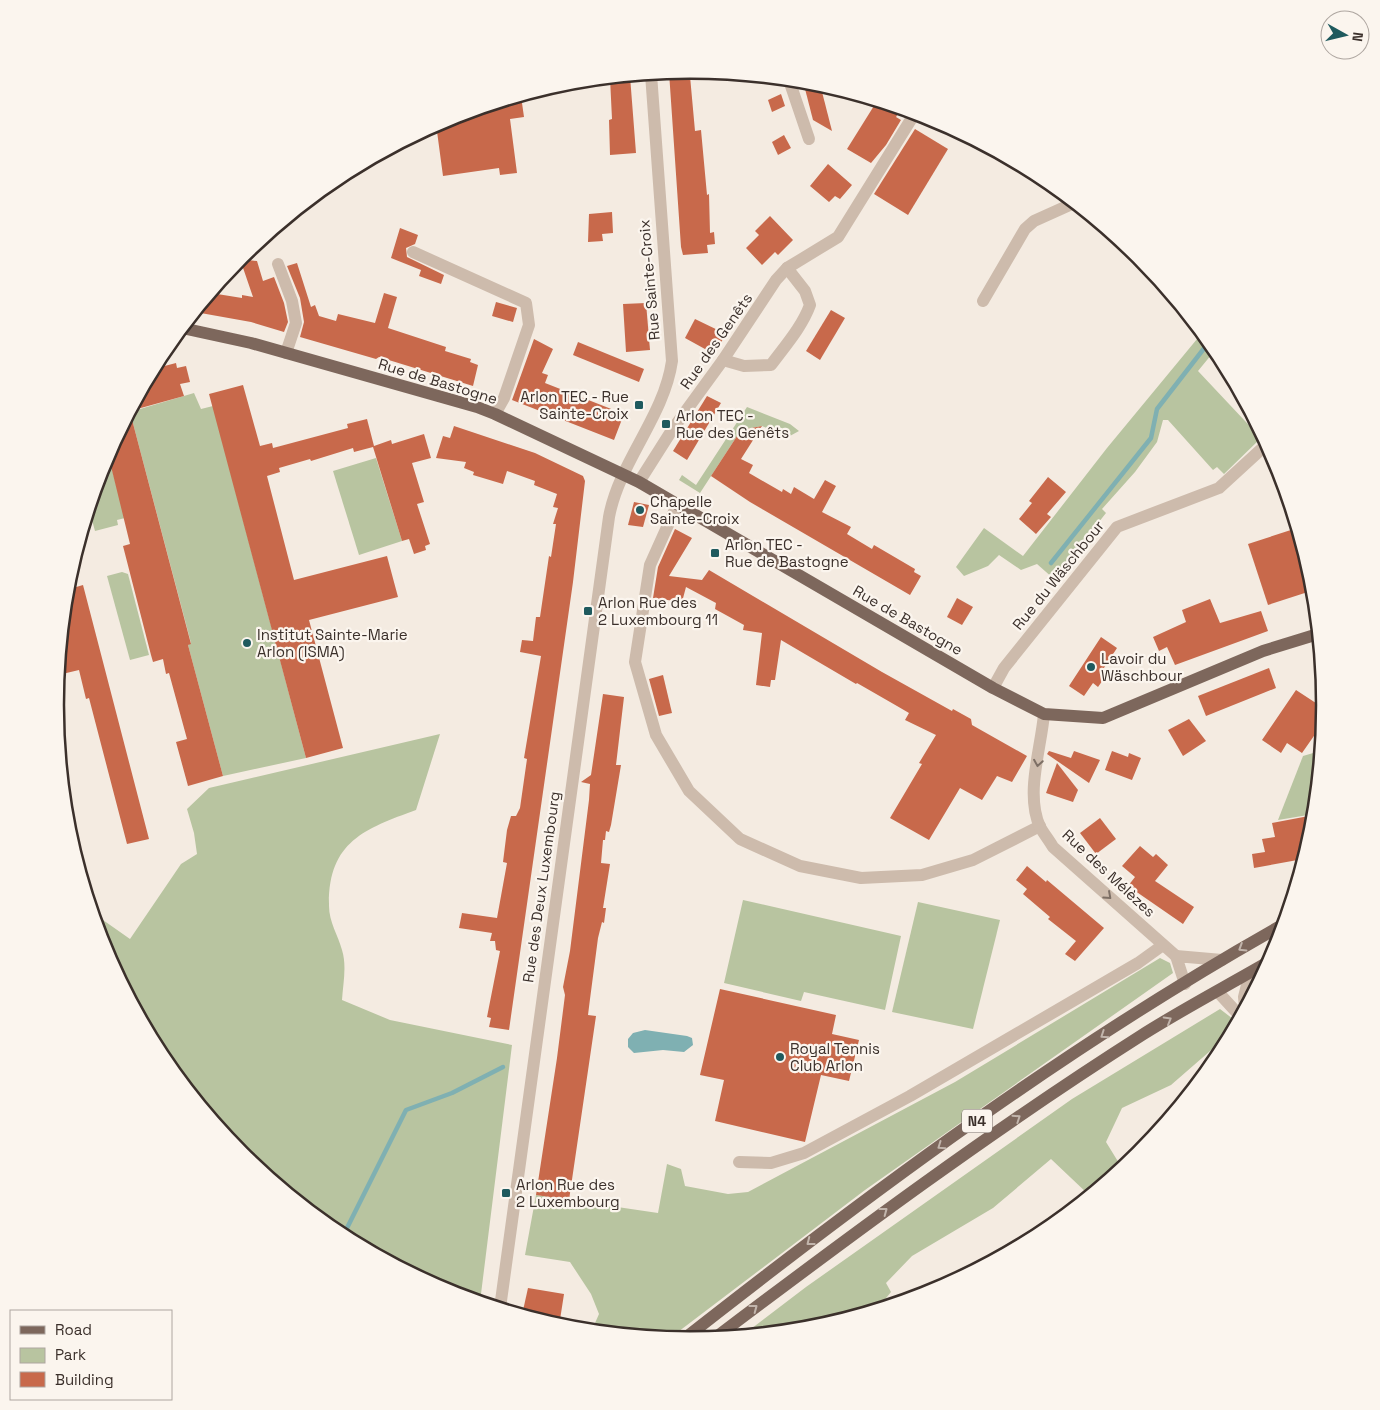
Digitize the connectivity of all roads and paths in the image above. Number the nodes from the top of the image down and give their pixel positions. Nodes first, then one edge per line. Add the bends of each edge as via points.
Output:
1 (651, 80) edge
2 (792, 87) edge
3 (911, 119) edge
4 (809, 139) dead end
5 (1068, 206) edge
6 (413, 252) dead end
7 (278, 264) dead end
8 (787, 268) junction
9 (982, 301) dead end
10 (189, 330) edge
11 (286, 353) junction
12 (723, 360) junction
13 (495, 414) junction
14 (1262, 449) edge
15 (623, 474) junction
16 (639, 482) junction
17 (677, 505) junction
18 (1312, 636) edge
19 (992, 688) junction
20 (1044, 714) junction
21 (1040, 826) junction
22 (1275, 929) edge
23 (1163, 945) junction
24 (1176, 956) junction
25 (1222, 960) junction
26 (1258, 968) edge
27 (1250, 973) junction
28 (1185, 984) junction
29 (1218, 992) junction
30 (1244, 996) edge
31 (1236, 1011) edge
32 (739, 1162) dead end
33 (501, 1302) edge
34 (726, 1330) edge
35 (695, 1331) edge

1 - 15 street, Rue Sainte-Croix via 672,361 663,391
2 - 4 street
3 - 8 street, Rue des Genêts via 838,237
5 - 9 street via 1025,228
6 - 13 street via 526,303 529,325 504,398
7 - 11 street via 296,322
8 - 12 street, Rue des Genêts
8 - 12 street via 805,291 810,305 788,342 771,365 744,366
10 - 11 main road, Rue de Bastogne
11 - 13 main road, Rue de Bastogne
12 - 16 street, Rue des Genêts
13 - 15 main road, Rue de Bastogne
14 - 19 street, Rue du Wäschbour via 1219,488 1117,527 1010,660
15 - 16 main road, Rue de Bastogne
15 - 33 street, Rue des Deux Luxembourg via 613,495 609,517
16 - 17 main road, Rue de Bastogne
17 - 19 main road, Rue de Bastogne
17 - 21 street via 650,564 635,662 656,735 689,792 740,839 800,866 861,878 914,876 973,860
18 - 20 main road, Rue de Bastogne via 1236,662 1103,718
19 - 20 main road, Rue de Bastogne
20 -> 21 street, Rue des Mélèzes via 1035,779
21 -> 23 street, Rue des Mélèzes via 1053,847
22 -> 25 main road, N4
23 - 24 street, Rue des Mélèzes
23 - 32 street via 1138,963 910,1096 804,1153 771,1163
24 - 25 street
24 - 28 street
25 - 28 main road, N4
26 - 27 main road, N4
27 - 29 main road, N4
27 - 30 street
28 -> 35 main road, N4 via 996,1107 822,1233
29 - 31 street
34 -> 29 main road, N4 via 982,1142 1144,1034

